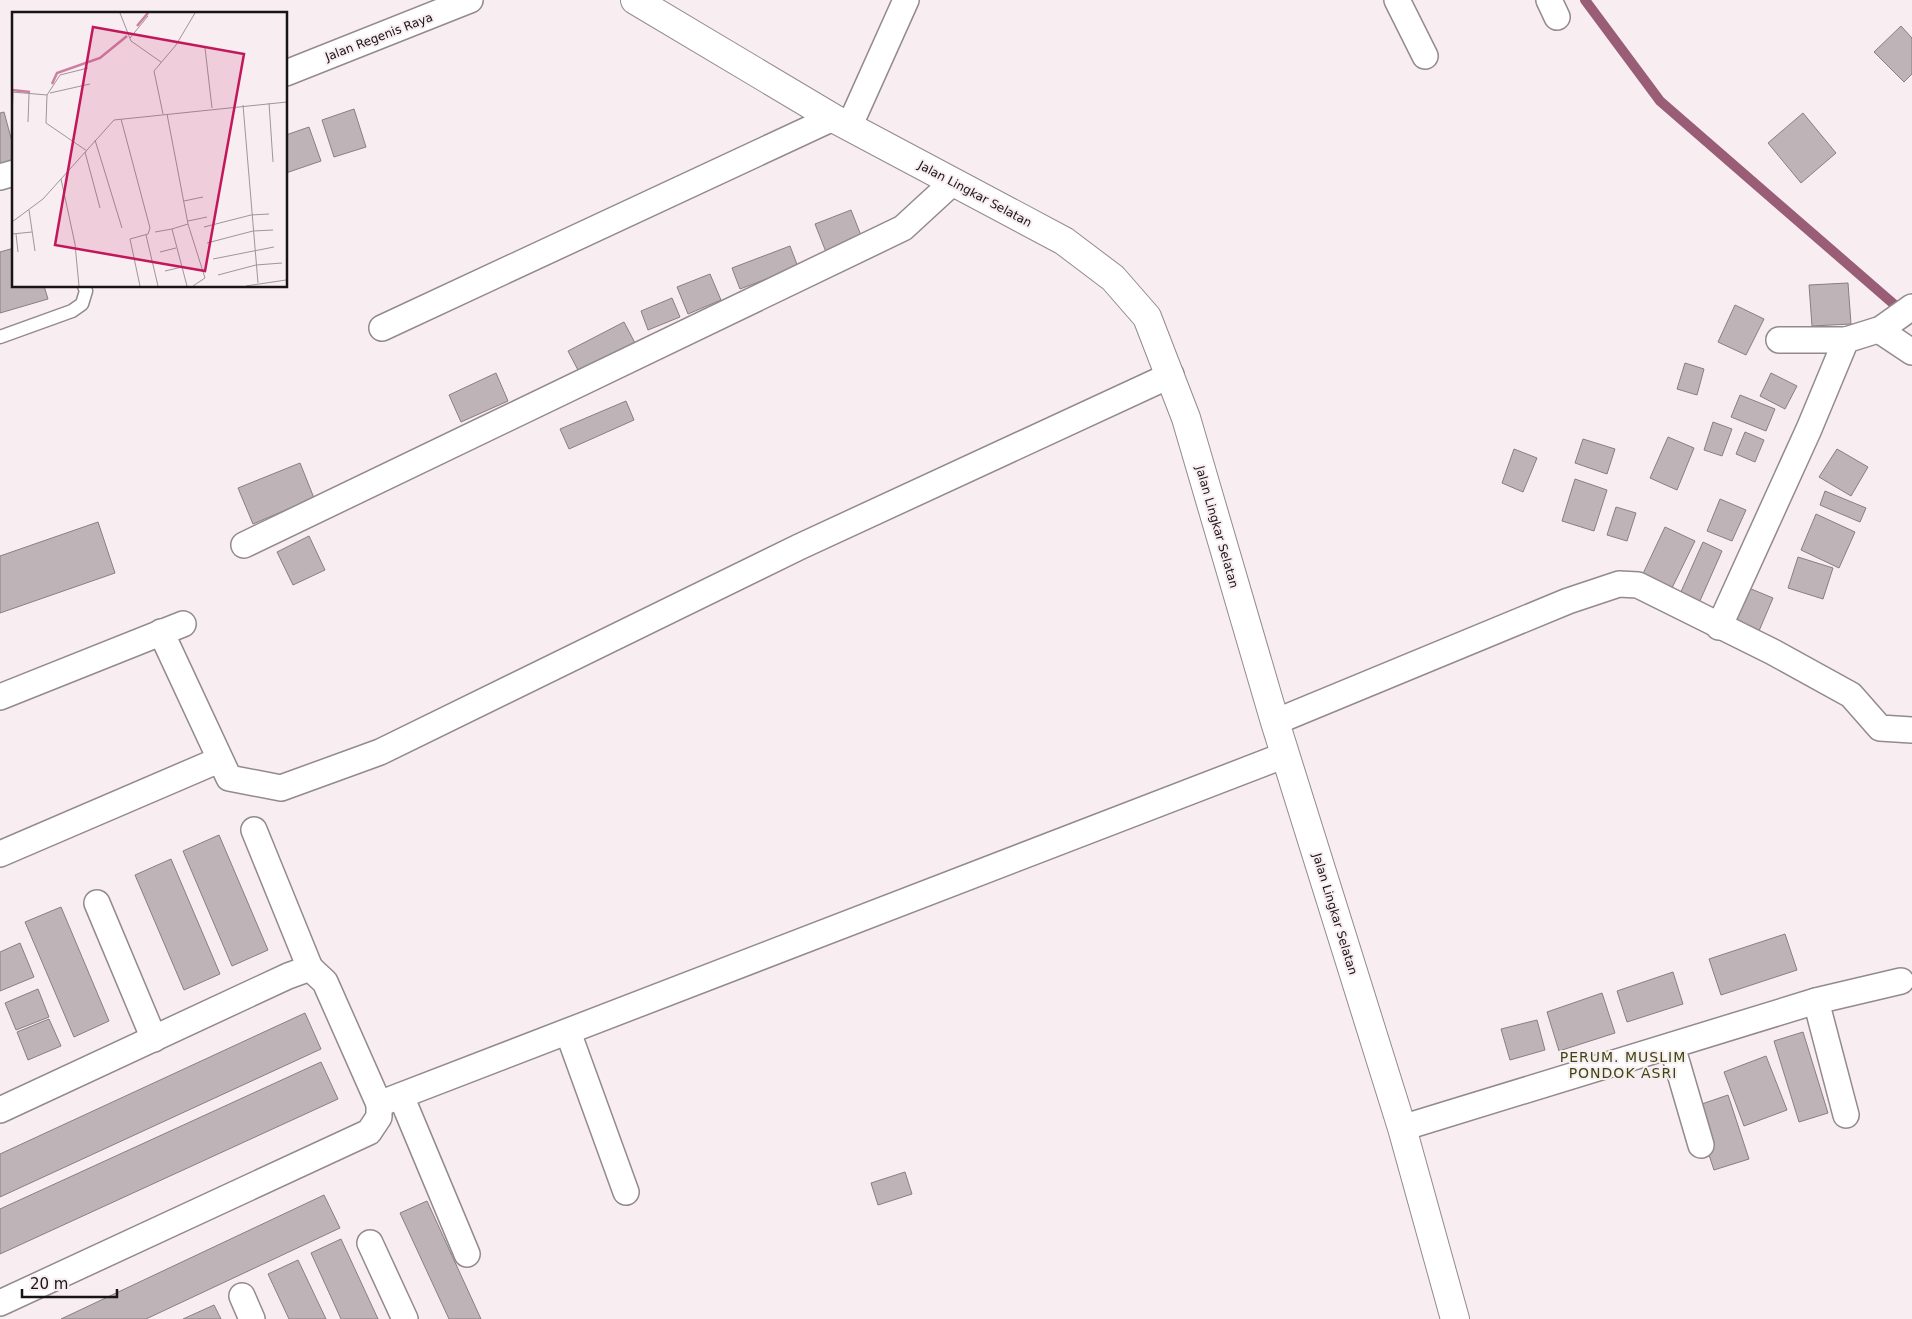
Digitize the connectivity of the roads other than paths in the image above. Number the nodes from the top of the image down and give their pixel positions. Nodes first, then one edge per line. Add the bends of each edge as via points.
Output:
1 (470, 0) edge
2 (635, 0) edge
3 (906, 0) edge
4 (1397, 0) edge
5 (1425, 56) dead end
6 (288, 72) edge
7 (841, 123) junction
8 (953, 182) junction
9 (85, 288) edge
10 (1909, 308) edge
11 (382, 328) dead end
12 (1882, 328) junction
13 (0, 337) edge
14 (1779, 340) dead end
15 (1846, 340) junction
16 (1912, 352) edge
17 (1171, 376) junction
18 (244, 545) dead end
19 (1719, 627) junction
20 (0, 697) edge
21 (1275, 722) junction
22 (1912, 730) edge
23 (1286, 756) junction
24 (219, 760) junction
25 (254, 830) dead end
26 (0, 854) edge
27 (98, 903) dead end
28 (310, 968) junction
29 (1901, 981) dead end
30 (1816, 1002) junction
31 (568, 1032) junction
32 (154, 1039) junction
33 (1672, 1046) junction
34 (390, 1100) junction
35 (0, 1110) edge
36 (1846, 1115) dead end
37 (1402, 1128) junction
38 (1701, 1145) dead end
39 (626, 1192) dead end
40 (370, 1243) dead end
41 (467, 1254) dead end
42 (242, 1296) dead end
43 (0, 1303) edge
44 (252, 1319) edge
45 (405, 1319) edge
46 (1455, 1319) edge

1 - 6 street, Jalan Regenis Raya
2 - 7 street, Jalan Lingkar Selatan
3 - 7 street
4 - 5 street
7 - 8 street, Jalan Lingkar Selatan
7 - 11 street
8 - 17 street, Jalan Lingkar Selatan via 1064,241 1113,278 1147,317
8 - 18 street via 903,228
9 - 13 lane via 82,304 72,310
10 - 12 street
12 - 15 street
12 - 16 street
14 - 15 street
15 - 19 street via 1809,430
17 - 21 street, Jalan Lingkar Selatan
17 - 24 street via 799,547 380,752 281,788 229,778
19 - 21 street via 1638,585 1619,584 1568,601
19 - 22 street via 1773,652 1851,695 1880,728
20 - 24 street via 172,628
21 - 23 street, Jalan Lingkar Selatan
23 - 31 street
23 - 37 street, Jalan Lingkar Selatan
24 - 26 street
25 - 28 street
27 - 32 street
28 - 32 street
28 - 34 street via 325,982
29 - 30 street
30 - 33 street
30 - 36 street
31 - 34 street
31 - 39 street
32 - 35 street
33 - 37 street
33 - 38 street
34 - 41 street
34 - 43 street via 369,1132
37 - 46 street, Jalan Lingkar Selatan
40 - 45 street
42 - 44 street

